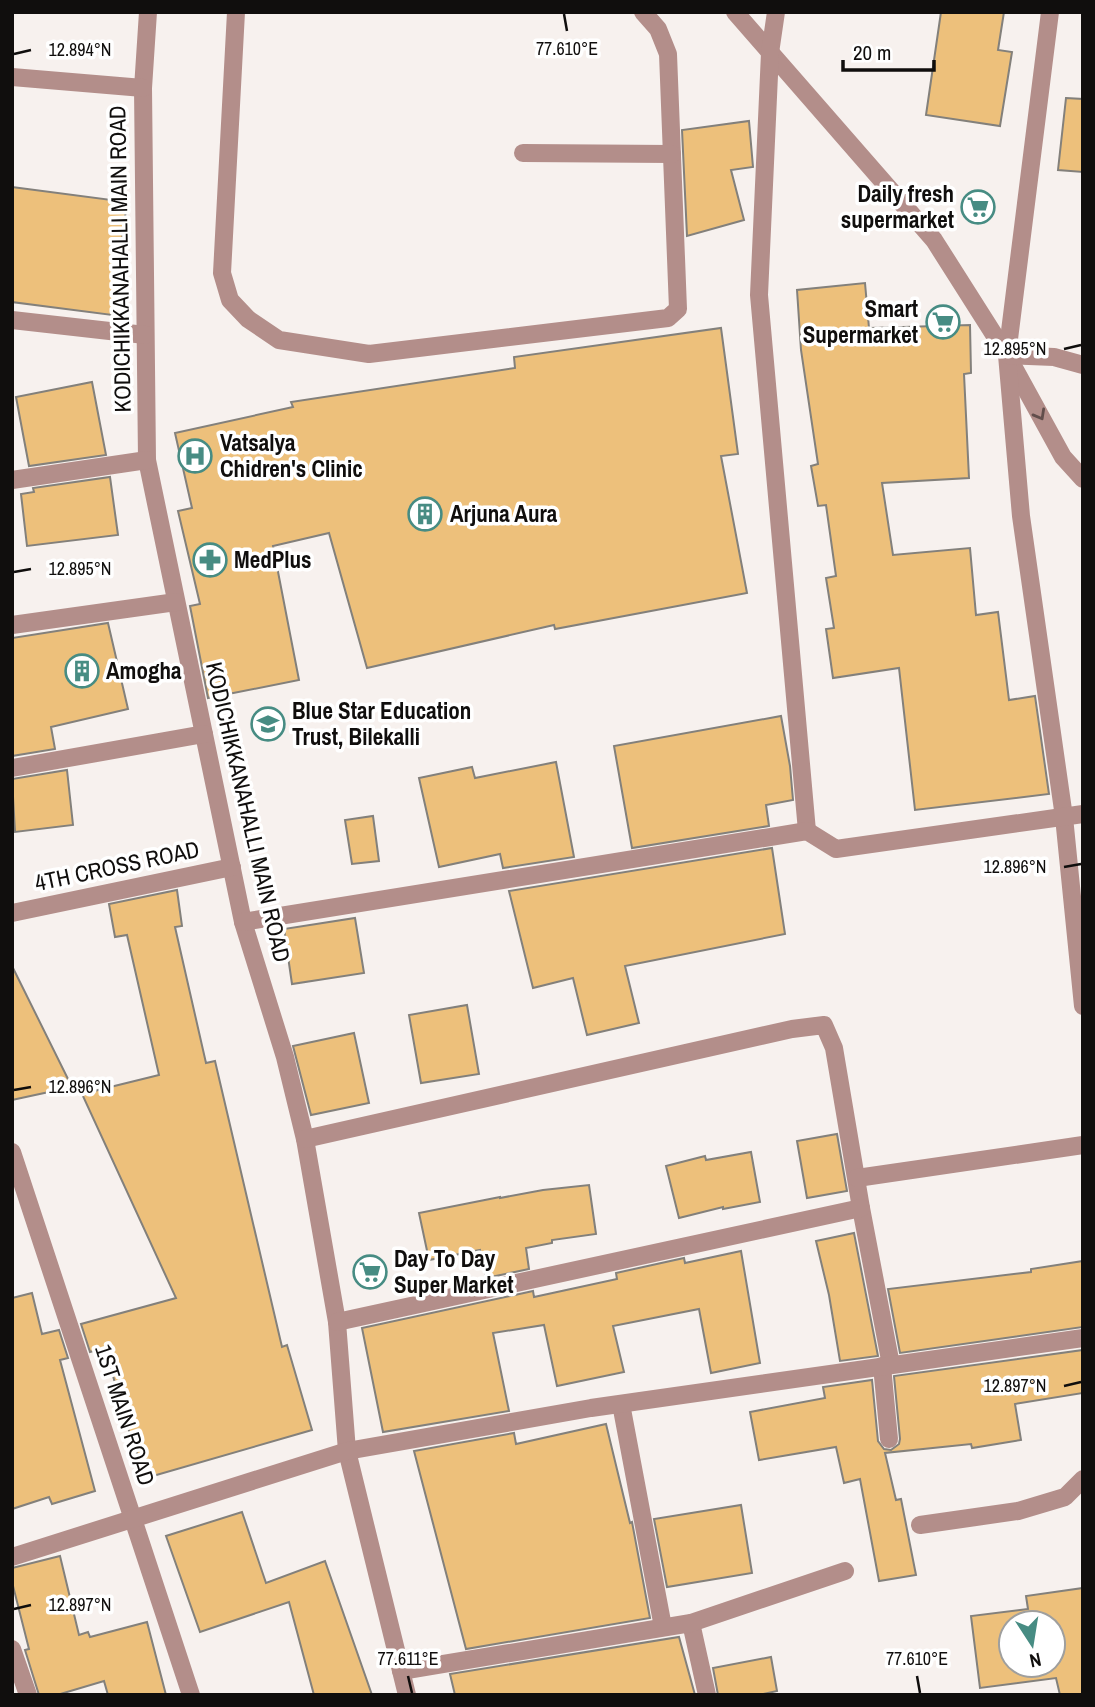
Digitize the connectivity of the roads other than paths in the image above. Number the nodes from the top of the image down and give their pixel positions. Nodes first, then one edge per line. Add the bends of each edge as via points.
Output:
1 (148, 12) edge
2 (236, 12) edge
3 (643, 12) edge
4 (735, 12) edge
5 (776, 12) edge
6 (1050, 12) edge
7 (770, 53) junction
8 (12, 77) edge
9 (143, 88) junction
10 (523, 153) dead end
11 (672, 154) junction
12 (12, 320) edge
13 (145, 335) junction
14 (1007, 355) junction
15 (1083, 365) edge
16 (147, 460) junction
17 (1083, 479) edge
18 (12, 480) edge
19 (176, 601) junction
20 (12, 625) edge
21 (204, 734) junction
22 (12, 768) edge
23 (1083, 814) edge
24 (1064, 817) junction
25 (807, 831) junction
26 (232, 867) junction
27 (12, 913) edge
28 (243, 922) junction
29 (1083, 1006) edge
30 (304, 1139) junction
31 (1083, 1145) edge
32 (12, 1152) edge
33 (857, 1178) junction
34 (861, 1208) junction
35 (337, 1322) junction
36 (1083, 1338) edge
37 (886, 1366) junction
38 (621, 1404) junction
39 (889, 1439) dead end
40 (347, 1451) junction
41 (1083, 1479) edge
42 (133, 1519) junction
43 (920, 1525) dead end
44 (12, 1557) edge
45 (845, 1572) dead end
46 (691, 1623) junction
47 (663, 1627) junction
48 (12, 1649) edge
49 (401, 1671) junction
50 (27, 1695) edge
51 (191, 1695) edge
52 (407, 1695) edge
53 (707, 1695) edge

1 - 9 street, KODICHIKKANAHALLI MAIN ROAD
2 - 11 street via 222,273 230,300 279,340 369,354 668,318 678,309
3 - 11 street via 658,29 668,54
4 - 7 street
5 - 7 street
6 - 14 street
7 - 14 street via 934,240
7 - 25 street via 759,295
8 - 9 street
9 - 13 street, KODICHIKKANAHALLI MAIN ROAD
10 - 11 street
12 - 13 street
13 - 16 street, KODICHIKKANAHALLI MAIN ROAD
14 - 15 street via 1054,357
14 -> 17 street via 1063,457
14 - 24 street via 1021,516
16 - 18 street
16 - 19 street, KODICHIKKANAHALLI MAIN ROAD
19 - 20 street
19 - 21 street, KODICHIKKANAHALLI MAIN ROAD
21 - 22 street
21 - 26 street, KODICHIKKANAHALLI MAIN ROAD
23 - 24 street
24 - 25 street via 836,849
24 - 29 street
25 - 28 street
26 - 27 street, 4TH CROSS ROAD
26 - 28 street, KODICHIKKANAHALLI MAIN ROAD
28 - 30 street, KODICHIKKANAHALLI MAIN ROAD via 285,1057
30 - 33 street via 824,1025 834,1048
30 - 35 street, KODICHIKKANAHALLI MAIN ROAD
31 - 33 street
32 - 42 street, 1ST MAIN ROAD
33 - 34 street
34 - 35 street
34 - 37 street
35 - 40 street, KODICHIKKANAHALLI MAIN ROAD
36 - 37 street
37 - 38 street
37 - 39 street
38 - 40 street
38 - 47 street
40 - 42 street
40 - 49 street, KODICHIKKANAHALLI MAIN ROAD
41 - 43 street via 1065,1497 1018,1511
42 - 44 street
42 - 51 street, 1ST MAIN ROAD
45 - 46 street
46 - 47 street
46 - 53 street
47 - 49 street
48 - 50 street
49 - 52 street, KODICHIKKANAHALLI MAIN ROAD

